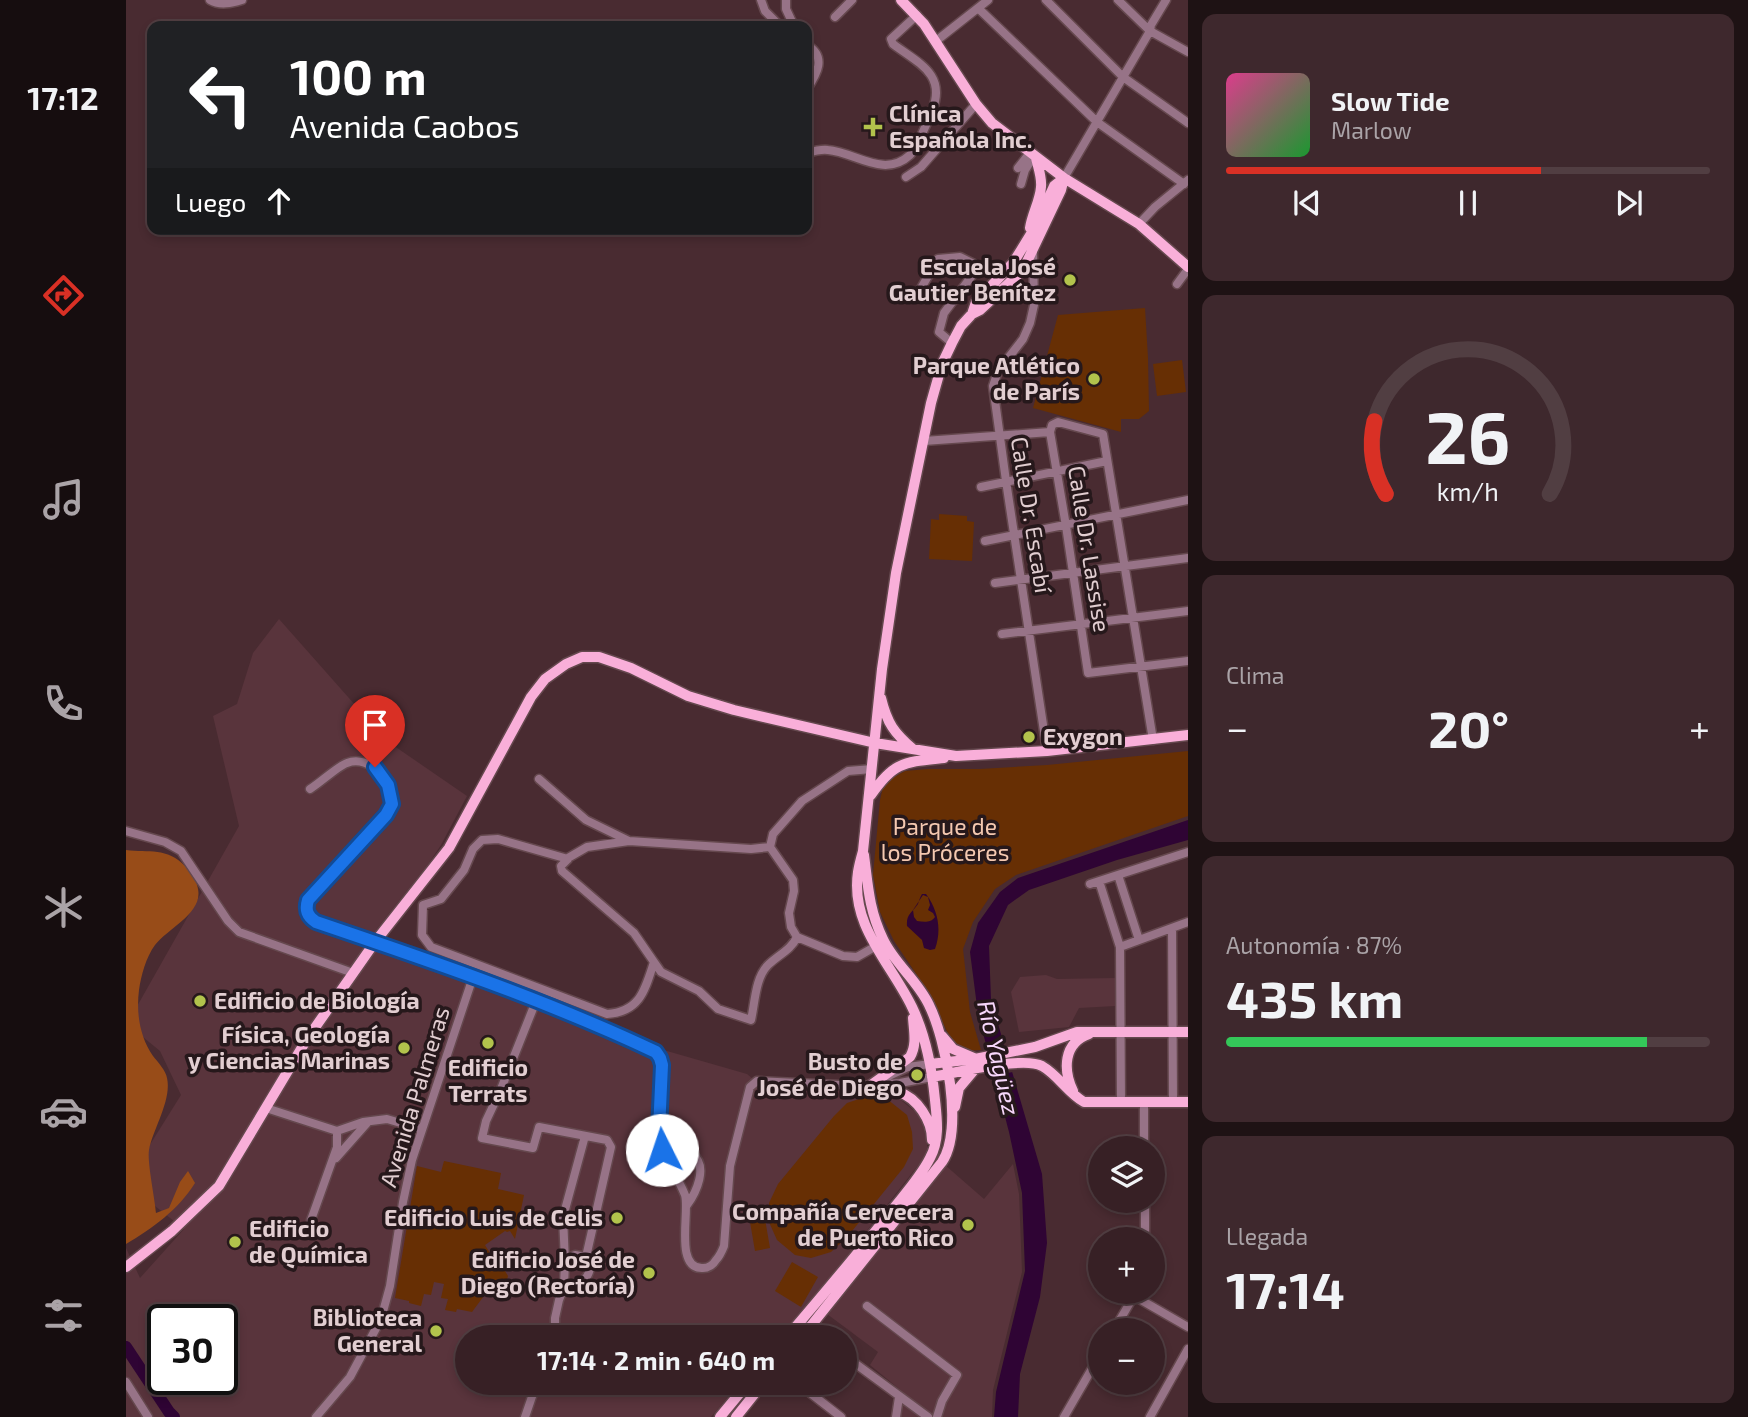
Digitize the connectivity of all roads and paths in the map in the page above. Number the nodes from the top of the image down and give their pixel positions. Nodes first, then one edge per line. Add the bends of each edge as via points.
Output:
1 (210, 0) edge
2 (242, 0) edge
3 (761, 0) edge
4 (786, 0) edge
5 (852, 0) edge
6 (901, 0) edge
7 (988, 0) edge
8 (1046, 0) edge
9 (1118, 0) edge
10 (1166, 0) edge
11 (978, 8) junction
12 (917, 15) junction
13 (835, 17) dead end
14 (775, 21) edge
15 (791, 21) edge
16 (1150, 32) junction
17 (936, 41) junction
18 (812, 49) edge
19 (1188, 52) edge
20 (1123, 77) junction
21 (812, 80) edge
22 (976, 104) junction
23 (1097, 122) junction
24 (1188, 123) edge
25 (812, 152) edge
26 (1033, 155) junction
27 (1018, 169) dead end
28 (906, 177) dead end
29 (1064, 178) junction
30 (1186, 182) edge
31 (1021, 184) dead end
32 (1078, 187) junction
33 (1139, 224) junction
34 (1029, 238) junction
35 (1033, 252) junction
36 (1188, 268) edge
37 (1177, 284) dead end
38 (920, 290) dead end
39 (972, 314) junction
40 (952, 343) junction
41 (1050, 432) junction
42 (999, 435) junction
43 (924, 440) junction
44 (1107, 461) junction
45 (1057, 472) junction
46 (1006, 481) junction
47 (981, 487) dead end
48 (1188, 500) edge
49 (1116, 515) junction
50 (1066, 526) junction
51 (1014, 535) junction
52 (985, 541) dead end
53 (1188, 558) edge
54 (1125, 567) junction
55 (1073, 573) junction
56 (1021, 580) junction
57 (995, 583) dead end
58 (1188, 611) edge
59 (1133, 618) junction
60 (1082, 625) junction
61 (1029, 630) junction
62 (1002, 634) dead end
63 (1188, 661) edge
64 (1141, 667) junction
65 (879, 689) junction
66 (1188, 735) edge
67 (1153, 740) junction
68 (874, 743) junction
69 (913, 750) junction
70 (1048, 751) junction
71 (956, 756) junction
72 (872, 769) junction
73 (539, 779) dead end
74 (310, 789) dead end
75 (869, 798) junction
76 (126, 831) edge
77 (629, 841) junction
78 (770, 847) junction
79 (1188, 852) edge
80 (568, 859) junction
81 (1118, 875) junction
82 (1188, 922) edge
83 (1172, 928) junction
84 (797, 937) junction
85 (1139, 940) junction
86 (375, 942) junction
87 (880, 945) junction
88 (1120, 947) junction
89 (654, 962) junction
90 (353, 973) junction
91 (473, 977) junction
92 (536, 1001) junction
93 (912, 1008) junction
94 (937, 1028) junction
95 (1096, 1031) junction
96 (1120, 1031) junction
97 (1173, 1032) junction
98 (1188, 1032) edge
99 (930, 1064) junction
100 (975, 1064) junction
101 (947, 1068) junction
102 (932, 1077) junction
103 (871, 1084) junction
104 (501, 1089) dead end
105 (1076, 1097) junction
106 (1121, 1102) junction
107 (1144, 1102) junction
108 (1173, 1102) junction
109 (1188, 1102) edge
110 (494, 1104) dead end
111 (266, 1108) junction
112 (953, 1115) junction
113 (367, 1123) junction
114 (421, 1129) junction
115 (337, 1131) junction
116 (585, 1136) junction
117 (1144, 1136) edge
118 (660, 1143) junction
119 (931, 1157) junction
120 (332, 1163) junction
121 (687, 1205) junction
122 (313, 1230) dead end
123 (586, 1257) junction
124 (565, 1261) junction
125 (126, 1267) edge
126 (564, 1287) junction
127 (1151, 1304) edge
128 (867, 1306) dead end
129 (556, 1325) edge
130 (807, 1325) edge
131 (807, 1325) edge
132 (1188, 1327) edge
133 (1188, 1349) edge
134 (857, 1365) edge
135 (1088, 1375) edge
136 (126, 1382) edge
137 (532, 1395) edge
138 (738, 1395) edge
139 (755, 1395) edge
140 (813, 1395) edge
141 (899, 1396) junction
142 (730, 1404) junction
143 (741, 1415) edge
144 (148, 1417) edge
145 (316, 1417) edge
146 (525, 1417) edge
147 (720, 1417) edge
148 (841, 1417) edge
149 (895, 1417) edge
150 (928, 1417) edge
151 (937, 1417) edge
152 (1064, 1417) edge
153 (1150, 1417) edge

1 - 2 street via 223,4
3 - 14 street
4 - 15 street
5 - 13 street
6 - 12 main road
7 - 11 street
8 - 20 street
9 - 16 street
10 - 16 street
11 - 17 street
11 - 23 street
12 - 17 main road
12 - 25 street via 891,39 929,71 936,86 933,108 910,155 881,165 841,152
16 - 19 street
16 - 20 street
17 - 22 main road
18 - 21 street via 819,61
20 - 23 street
20 - 24 street
22 - 26 main road
22 - 28 street via 921,167
23 - 29 street
23 - 30 street
26 - 27 street
26 - 29 main road
26 - 31 street
26 - 34 main road via 1042,183
29 - 32 main road
29 - 34 main road via 1054,186
29 - 35 main road
30 - 33 street
32 - 33 main road
32 - 35 main road via 1067,193 1041,247
33 - 36 main road
34 - 39 main road via 1013,263 976,302
35 - 39 main road via 1023,270
35 - 42 street, Calle Dr. Escabí via 1030,323 993,386
36 - 37 street
38 - 40 street via 939,259 960,257 974,264 974,273 944,313 939,332
39 - 40 main road
40 - 43 main road via 942,364
41 - 42 street
41 - 44 street via 1058,422 1103,434
41 - 45 street, Calle Dr. Lassise
42 - 43 street
42 - 46 street, Calle Dr. Escabí
43 - 65 main road
44 - 45 street
44 - 49 street
45 - 46 street
45 - 50 street, Calle Dr. Lassise
46 - 47 street
46 - 51 street, Calle Dr. Escabí
48 - 49 street
49 - 50 street
49 - 54 street
50 - 51 street
50 - 55 street, Calle Dr. Lassise
51 - 52 street
51 - 56 street, Calle Dr. Escabí
53 - 54 street
54 - 55 street
54 - 59 street
55 - 56 street
55 - 60 street, Calle Dr. Lassise
56 - 57 street
56 - 61 street, Calle Dr. Escabí
58 - 59 street
59 - 60 street
59 - 64 street
60 - 61 street
60 - 64 street, Calle Dr. Lassise via 1088,673
61 - 62 street
61 - 70 street, Calle Dr. Escabí
63 - 64 street
64 - 67 street
65 - 68 main road
65 - 69 main road via 891,727
66 - 67 main road
67 - 70 main road
68 - 69 main road
68 - 72 main road
68 - 86 main road via 734,710 688,696 631,667 582,657 545,679 531,697 449,848
69 - 71 main road
70 - 71 main road
71 - 75 main road via 898,766 883,777
72 - 75 main road
72 - 78 street via 848,771 802,801 774,834
73 - 77 street via 586,820
74 - 86 street via 347,762 375,767 388,785 392,804 386,815 314,892 306,907 316,922
75 - 87 main road via 858,872 859,903 867,932
76 - 90 street via 181,851 239,932
77 - 78 street
77 - 80 street via 587,847
78 - 84 street via 793,880 789,913
79 - 81 street
80 - 89 street via 562,871 634,933
80 - 89 street via 498,839 482,840 440,899 423,905 422,935 431,947 607,1013 622,1013 634,1005
81 - 85 street
81 - 88 street via 1095,883
82 - 83 street
83 - 85 street
83 - 97 street
84 - 87 street via 844,956 857,957
84 - 89 street via 766,967 751,1020 718,1009 699,991 661,972
85 - 88 street
86 - 90 main road
86 - 91 street
87 - 93 main road
87 - 94 main road via 923,995
88 - 96 street
90 - 111 main road
91 - 92 street
91 - 114 street, Avenida Palmeras
92 - 104 street
92 - 118 street via 656,1052 662,1065
93 - 99 main road
93 - 103 main road via 912,1053
94 - 100 main road via 953,1049
94 - 101 main road
95 - 96 main road
95 - 100 main road via 1077,1032
95 - 105 main road via 1079,1037 1068,1054 1067,1074
96 - 97 main road
96 - 106 street
97 - 98 main road
97 - 108 street
99 - 101 main road
99 - 102 main road
99 - 103 street via 908,1067
100 - 101 main road
100 - 105 main road via 1041,1065
100 - 112 main road via 960,1088
101 - 102 main road
101 - 112 main road
102 - 103 street
102 - 119 main road via 937,1135
103 - 119 main road via 914,1100 932,1133
103 - 121 street via 757,1081 750,1087 730,1166 724,1246 712,1266 696,1268 689,1261
105 - 106 main road via 1084,1102
106 - 107 main road
107 - 108 main road
107 - 117 street
108 - 109 main road
110 - 116 street via 482,1138 533,1148 539,1127
111 - 115 street
111 - 125 main road via 219,1186
112 - 130 main road via 946,1156
113 - 114 street via 387,1119
113 - 115 street
113 - 120 street
114 - 145 street, Avenida Palmeras via 381,1319 350,1377
115 - 120 street
116 - 123 street via 607,1140 611,1147
116 - 124 street via 563,1217
118 - 121 street
118 - 121 street via 692,1154 698,1161 699,1182
119 - 131 main road
120 - 122 street via 311,1220
123 - 124 street via 575,1255
123 - 126 street via 591,1264 589,1275
124 - 126 street
126 - 129 street
127 - 132 street
128 - 151 street via 957,1375
133 - 153 street
134 - 141 street
135 - 152 street
136 - 144 street
137 - 146 street
138 - 142 main road
139 - 143 main road
140 - 148 street
141 - 149 street
141 - 150 street
142 - 143 street
142 - 147 main road

